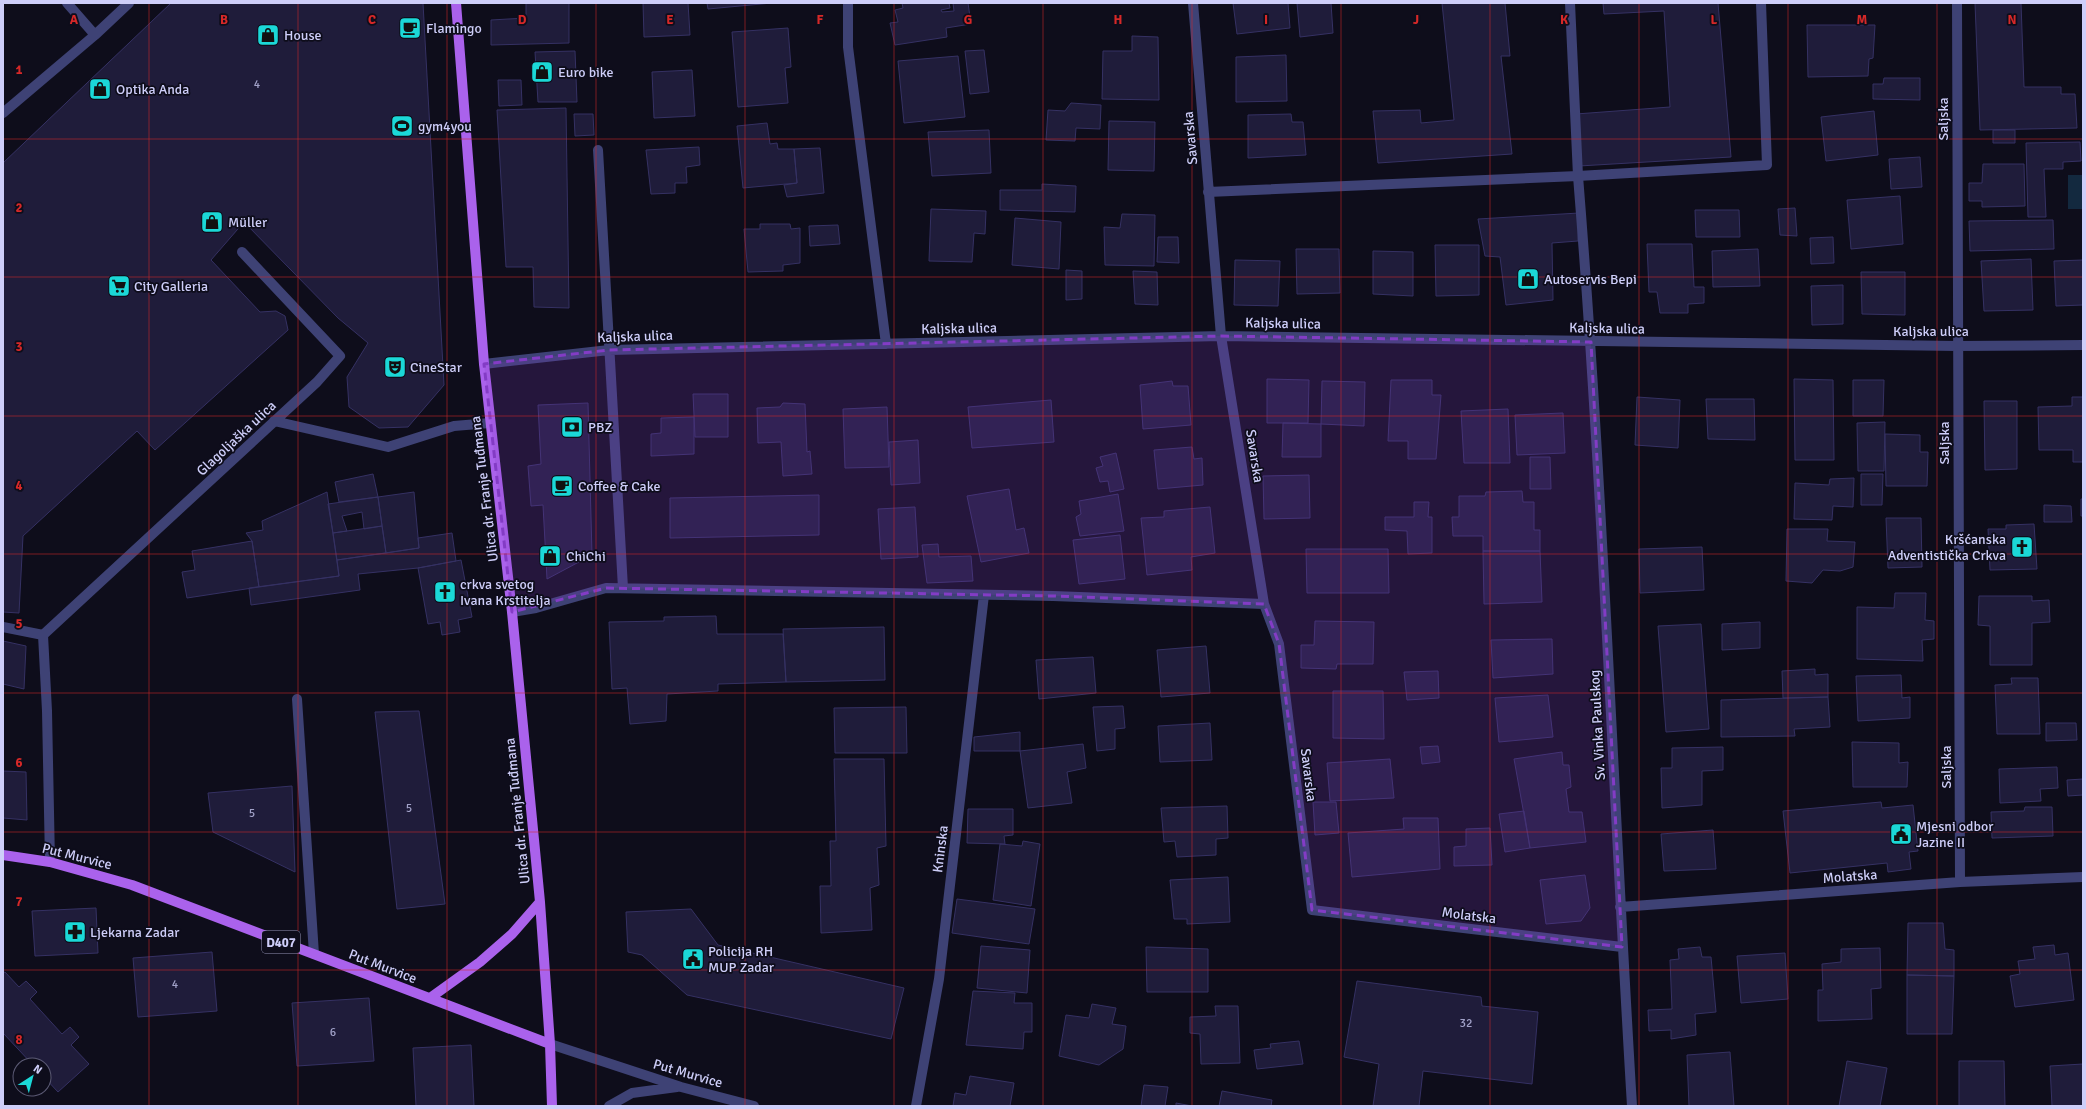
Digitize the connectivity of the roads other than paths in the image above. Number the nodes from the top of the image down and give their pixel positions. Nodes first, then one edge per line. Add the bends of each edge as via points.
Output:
1 (67, 3) edge
2 (129, 3) edge
3 (456, 3) edge
4 (848, 3) edge
5 (1193, 3) edge
6 (1570, 3) edge
7 (1761, 3) edge
8 (1957, 3) edge
9 (95, 35) junction
10 (3, 114) edge
11 (598, 150) dead end
12 (1578, 176) junction
13 (1208, 192) junction
14 (242, 252) dead end
15 (1222, 336) junction
16 (1591, 342) junction
17 (886, 344) junction
18 (2083, 345) edge
19 (1957, 346) junction
20 (609, 350) junction
21 (484, 364) junction
22 (274, 421) junction
23 (490, 423) junction
24 (623, 588) junction
25 (984, 594) junction
26 (1264, 604) junction
27 (512, 612) junction
28 (3, 627) edge
29 (43, 635) junction
30 (297, 699) dead end
31 (3, 855) edge
32 (50, 862) junction
33 (2083, 877) edge
34 (1960, 882) junction
35 (540, 902) junction
36 (1620, 907) junction
37 (1312, 910) joint
38 (1622, 947) junction
39 (314, 954) junction
40 (430, 998) junction
41 (550, 1044) junction
42 (681, 1087) junction
43 (552, 1106) edge
44 (609, 1106) edge
45 (754, 1106) edge
46 (916, 1106) edge
47 (1632, 1106) edge

1 - 9 street
2 - 9 street
3 - 21 main road, Ulica dr. Franje Tuđmana
4 - 17 street via 848,47
5 - 13 street, Savarska
6 - 12 street, Sv. Vinka Paulskog
7 - 12 street via 1767,165
8 - 19 street, Saljska
9 - 10 street
11 - 20 street
12 - 13 street
12 - 16 street, Sv. Vinka Paulskog
13 - 15 street, Savarska
14 - 22 street, Glagoljaška ulica via 340,356 317,382
15 - 16 street, Kaljska ulica
15 - 17 street, Kaljska ulica
15 - 26 street, Savarska
16 - 19 street, Kaljska ulica
16 - 36 street, Sv. Vinka Paulskog
17 - 20 street, Kaljska ulica
18 - 19 street, Kaljska ulica
19 - 34 street, Saljska
20 - 21 street, Kaljska ulica
20 - 24 street
21 - 23 main road, Ulica dr. Franje Tuđmana
22 - 23 street via 388,447 454,426
22 - 29 street, Glagoljaška ulica
23 - 27 main road, Ulica dr. Franje Tuđmana
24 - 25 street
24 - 27 street via 606,588 536,608
25 - 26 street
25 - 46 street, Kninska via 939,979
26 - 37 street, Savarska via 1279,644
27 - 35 main road, Ulica dr. Franje Tuđmana
28 - 29 street
29 - 32 street
30 - 39 street
31 - 32 main road, Put Murvice / D407
32 - 39 main road, Put Murvice / D407 via 132,885
33 - 34 street, Molatska
34 - 36 street, Molatska
35 - 40 main road via 512,934 480,962
35 - 41 main road, Ulica dr. Franje Tuđmana
36 - 38 street, Sv. Vinka Paulskog
37 - 38 street, Molatska
38 - 47 street, Sv. Vinka Paulskog
39 - 40 main road, Put Murvice / D407
40 - 41 main road, Put Murvice / D407
41 - 42 street, Put Murvice
41 - 43 main road, Ulica dr. Franje Tuđmana
42 - 44 street via 632,1093
42 - 45 street, Put Murvice

